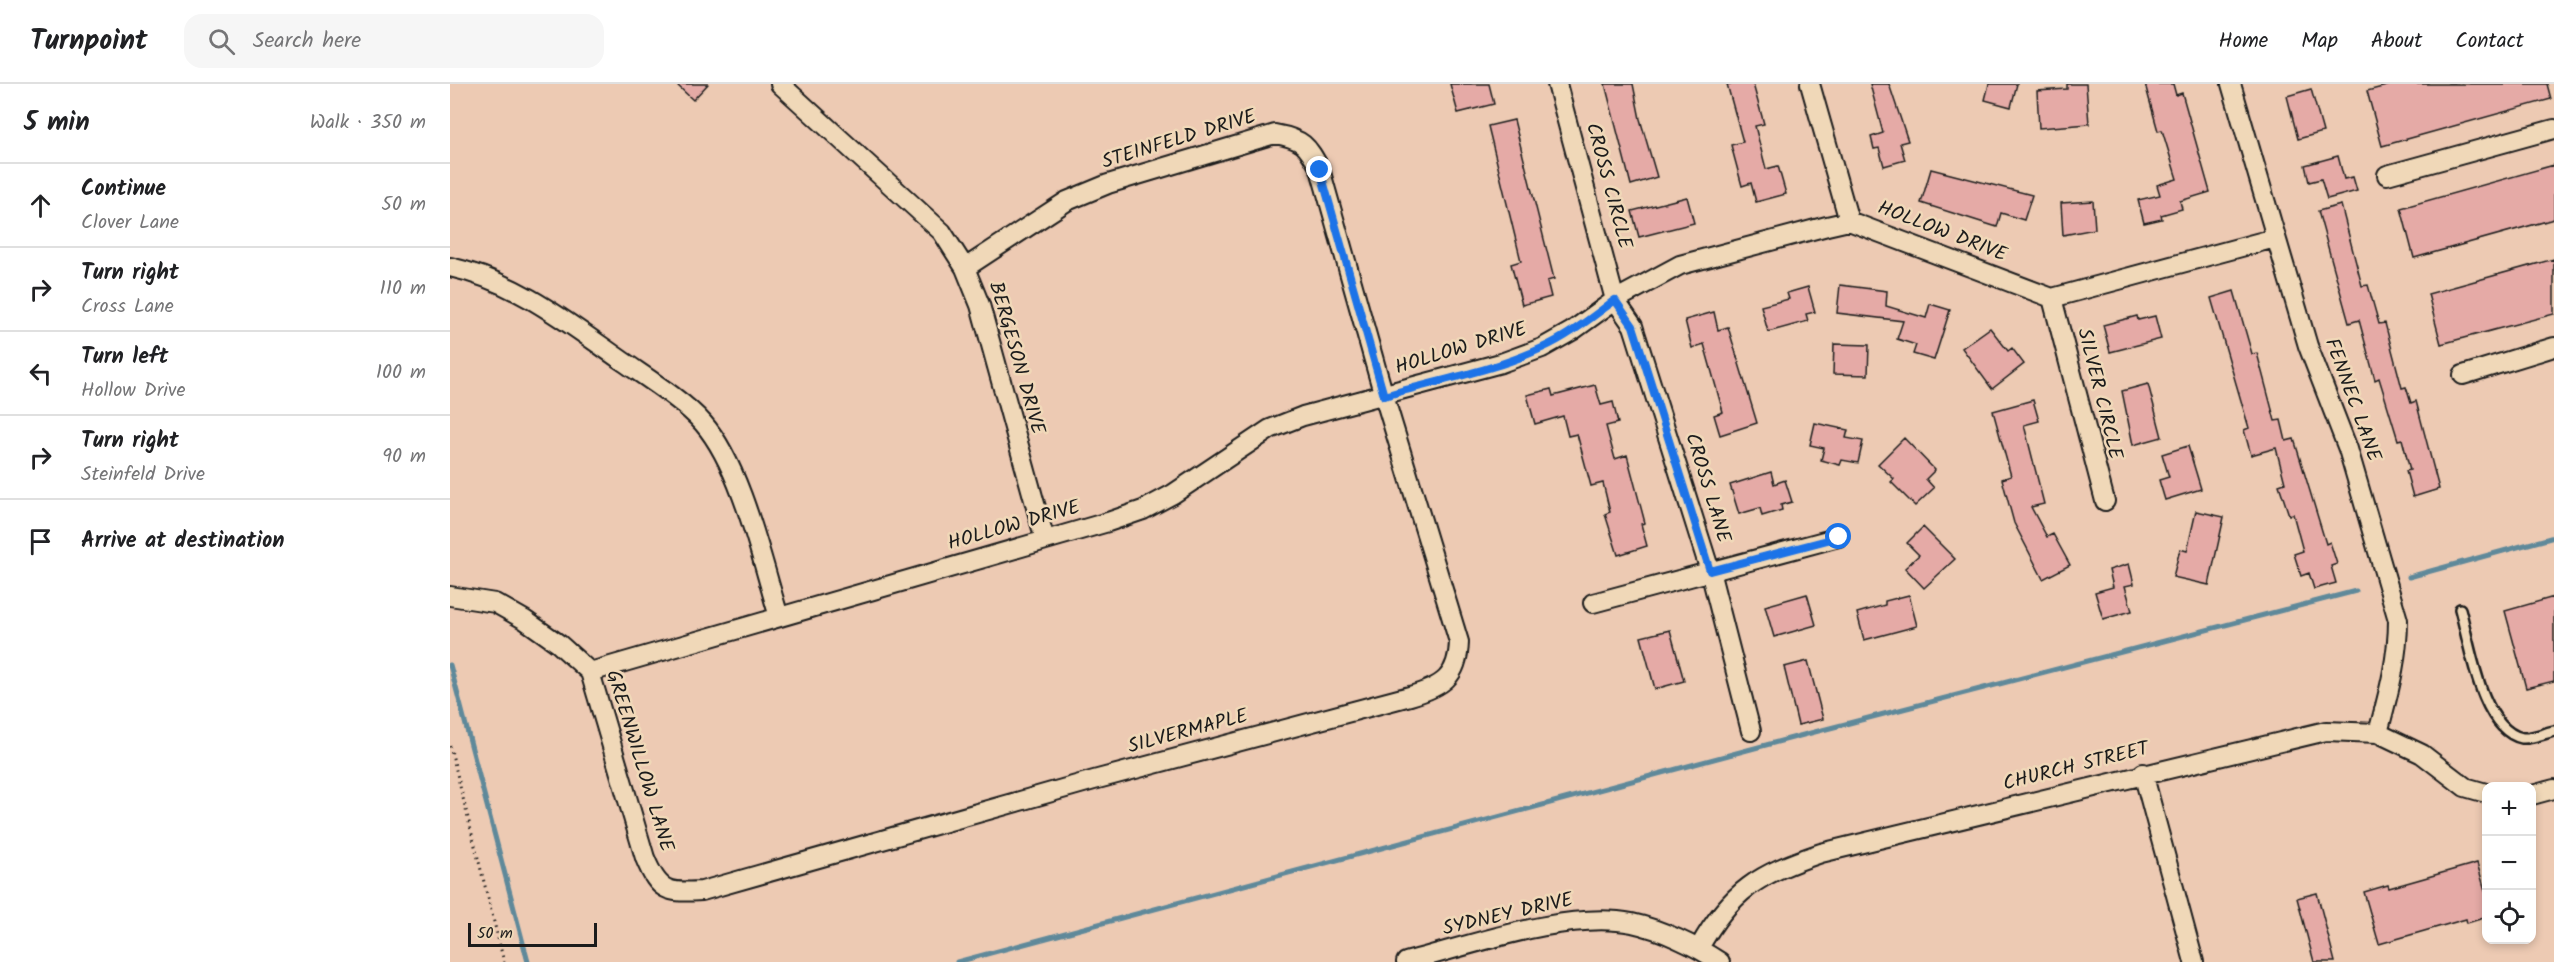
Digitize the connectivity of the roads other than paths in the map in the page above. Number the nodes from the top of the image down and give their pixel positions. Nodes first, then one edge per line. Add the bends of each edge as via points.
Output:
1 (780, 84) edge
2 (1557, 84) edge
3 (1810, 84) edge
4 (2231, 84) edge
5 (2554, 129) edge
6 (2387, 175) dead end
7 (1849, 221) junction
8 (2275, 238) junction
9 (450, 267) edge
10 (965, 268) junction
11 (2052, 298) junction
12 (1615, 300) junction
13 (2554, 347) edge
14 (2463, 375) dead end
15 (1384, 396) junction
16 (2105, 501) dead end
17 (1839, 537) dead end
18 (1045, 540) junction
19 (1710, 571) junction
20 (450, 596) edge
21 (1593, 603) dead end
22 (2460, 609) dead end
23 (779, 617) junction
24 (590, 672) junction
25 (2554, 730) edge
26 (1751, 731) dead end
27 (2378, 733) junction
28 (2142, 773) junction
29 (2554, 789) edge
30 (2482, 792) edge
31 (2536, 794) edge
32 (654, 881) joint
33 (1699, 948) junction
34 (1406, 962) edge
35 (1720, 962) edge
36 (2194, 962) edge

1 - 10 street, BERGESON DRIVE via 942,232
2 - 12 street, CROSS CIRCLE
3 - 7 street
4 - 8 street, FENNEC LANE
5 - 6 street
7 - 11 street, HOLLOW DRIVE
7 - 12 street, HOLLOW DRIVE via 1680,265
8 - 11 street
8 - 27 street, FENNEC LANE via 2308,346 2348,449 2398,620 2393,680
9 - 23 street via 482,274 536,300 648,378 703,423 732,471
10 - 15 street, STEINFELD DRIVE via 1067,201 1108,184 1275,134 1294,137 1308,147 1320,170
10 - 18 street, BERGESON DRIVE via 980,305
11 - 16 street, SILVER CIRCLE
12 - 15 street, HOLLOW DRIVE via 1572,332 1542,348
12 - 19 street, CROSS LANE via 1633,326
13 - 14 street
15 - 18 street, HOLLOW DRIVE via 1303,416 1270,429 1143,510
15 - 32 street, SILVERMAPLE via 1459,642 1458,662 1434,689 702,891 675,892
17 - 19 street
18 - 23 street, HOLLOW DRIVE
19 - 21 street
19 - 26 street, CROSS LANE
20 - 24 street, GREENWILLOW LANE via 495,603 559,644
22 - 25 lane via 2488,710 2500,727 2523,738
23 - 24 street, HOLLOW DRIVE
24 - 32 street, GREENWILLOW LANE
27 - 28 street, CHURCH STREET via 2326,731
27 - 30 street, CHURCH STREET via 2422,754 2464,787
28 - 33 street, CHURCH STREET via 1782,866 1748,886 1717,916
28 - 36 street
29 - 31 street
33 - 34 street, SYDNEY DRIVE via 1632,923 1583,920
33 - 35 street, SYDNEY DRIVE

